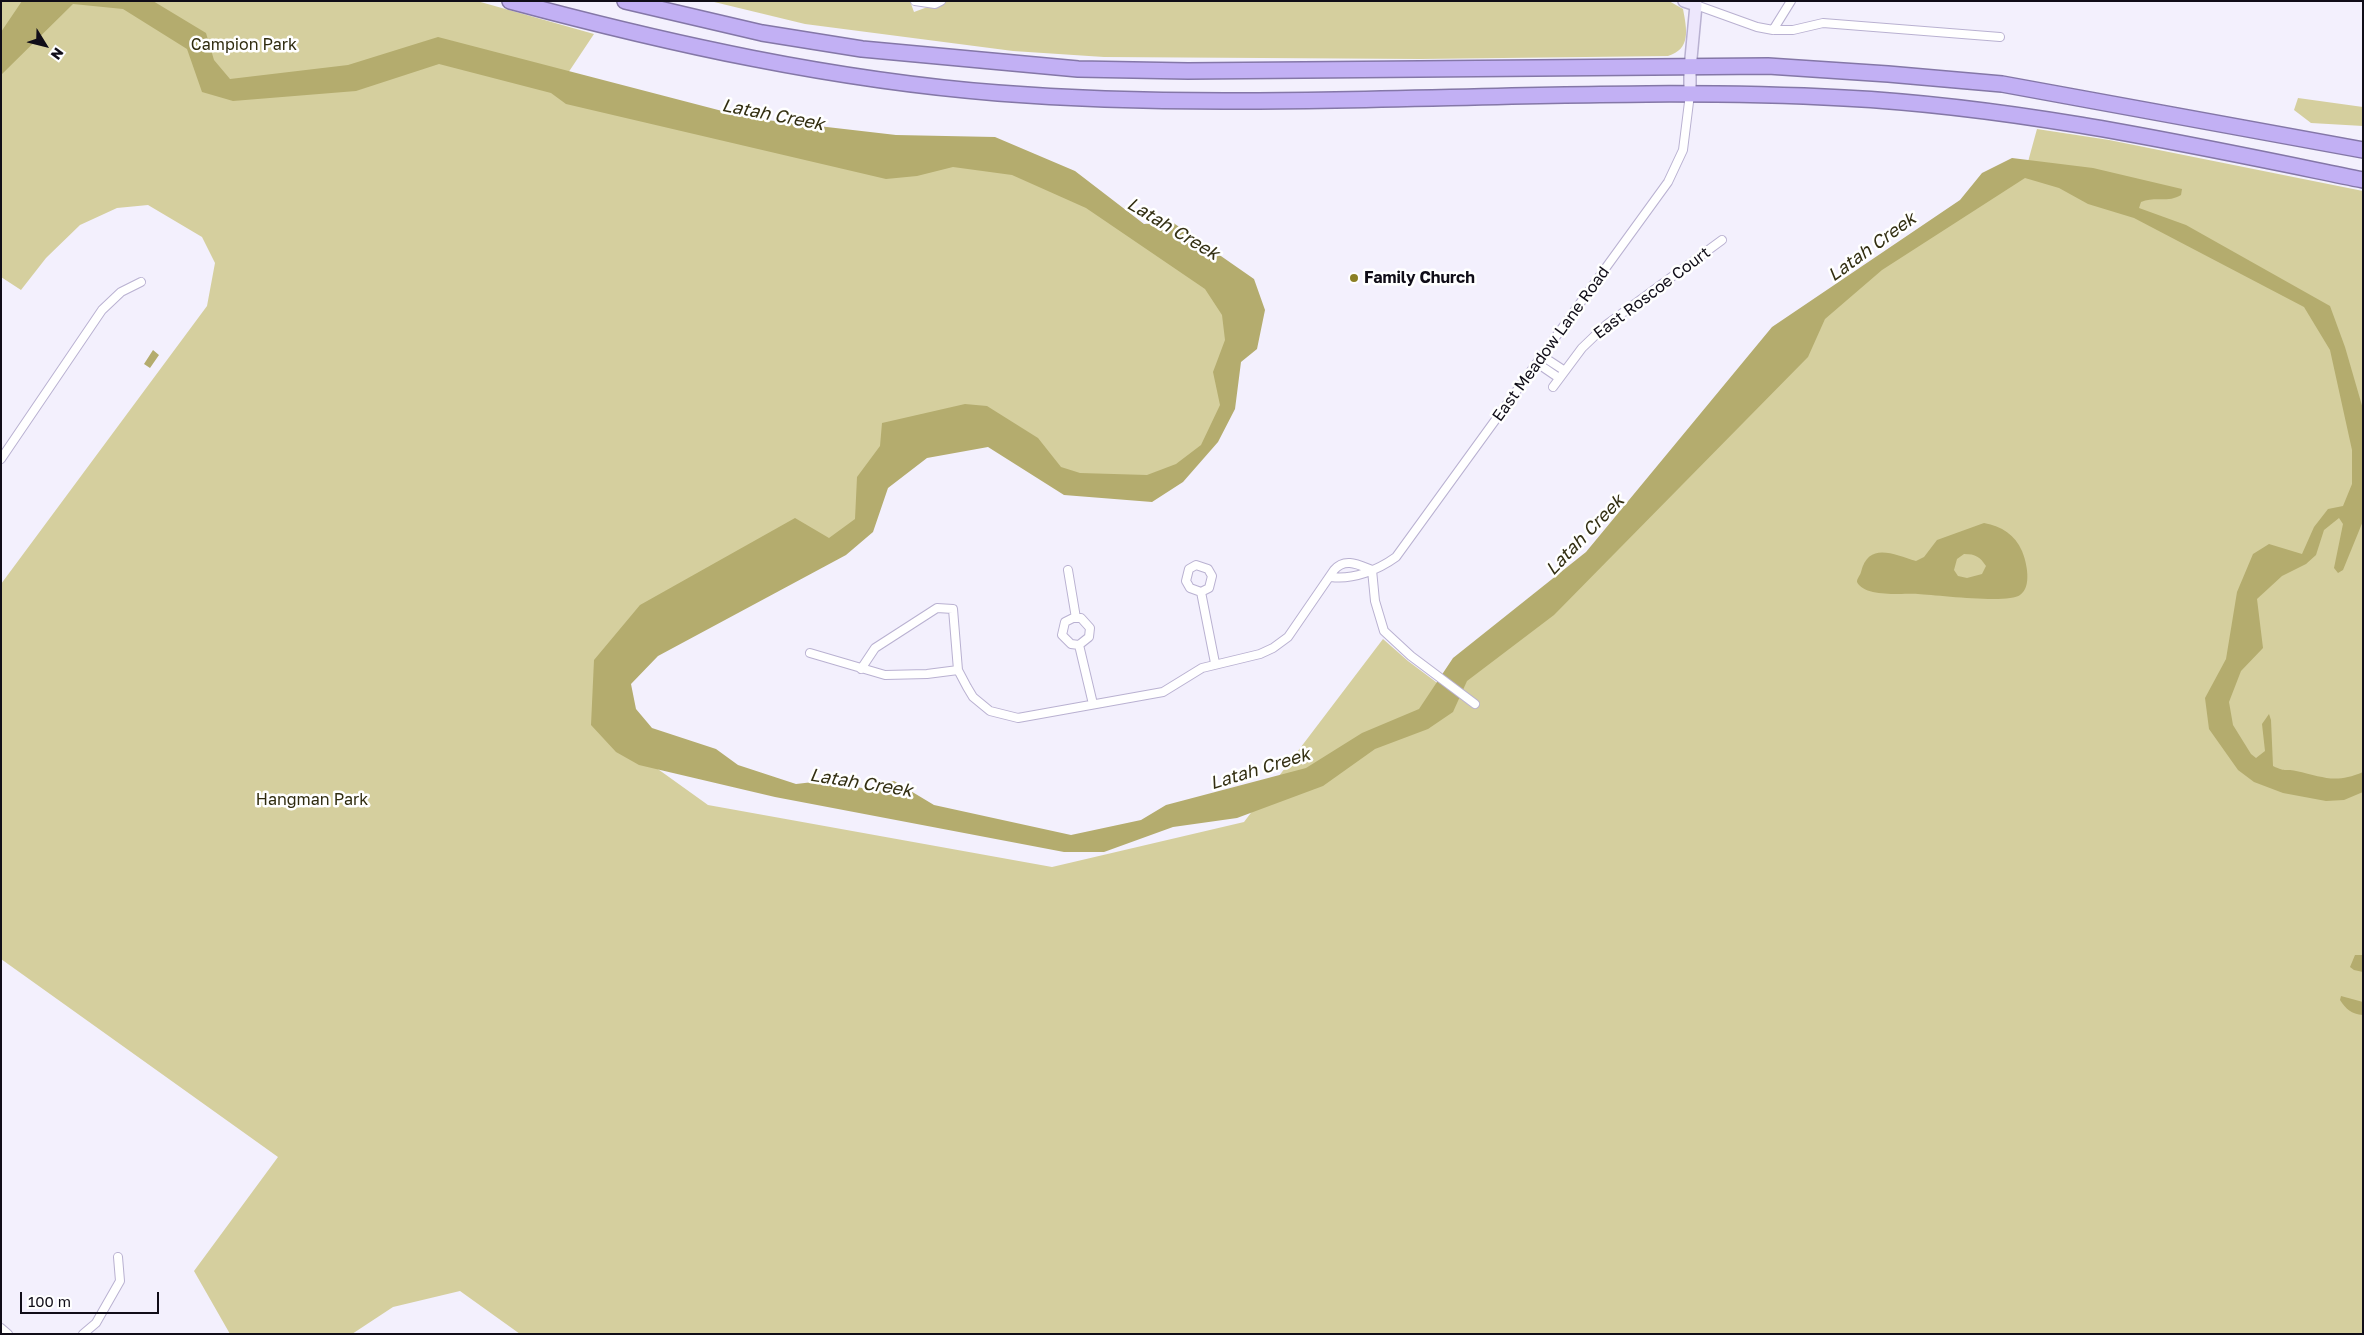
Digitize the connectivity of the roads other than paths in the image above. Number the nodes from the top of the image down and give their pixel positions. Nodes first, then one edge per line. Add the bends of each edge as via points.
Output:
1 (510, 1) edge
2 (625, 1) edge
3 (916, 1) edge
4 (941, 1) edge
5 (1684, 1) edge
6 (1792, 1) edge
7 (1696, 5) junction
8 (1773, 30) junction
9 (2000, 38) dead end
10 (1690, 69) junction
11 (1690, 94) junction
12 (2363, 150) edge
13 (2363, 180) edge
14 (1722, 240) dead end
15 (141, 282) dead end
16 (1542, 356) junction
17 (1537, 363) junction
18 (1564, 371) junction
19 (1560, 378) junction
20 (1553, 387) dead end
21 (1, 459) edge
22 (1068, 570) dead end
23 (1372, 570) junction
24 (1331, 577) junction
25 (1201, 592) dead end
26 (1076, 618) junction
27 (1079, 645) junction
28 (810, 653) dead end
29 (1215, 664) junction
30 (861, 669) junction
31 (958, 670) junction
32 (1093, 704) junction
33 (1475, 704) dead end
34 (118, 1257) dead end
35 (1, 1328) edge
36 (8, 1334) edge
37 (83, 1334) edge

1 - 11 highway via 600,25 771,62 882,81 999,93 1196,101
2 - 10 highway via 762,33 862,49 1078,69
3 - 4 street via 935,4
5 - 7 street
6 - 8 street
7 - 8 street
7 - 10 street
8 - 9 street via 1793,30 1823,23
10 - 11 street
10 - 12 highway via 1768,66 2002,84
11 - 13 highway via 1933,104 2114,130
11 - 16 street, East Meadow Lane Road via 1683,150 1668,182
14 - 18 street, East Roscoe Court via 1606,325
15 - 21 street via 121,292 102,310
16 - 17 street, East Meadow Lane Road
16 - 18 street
17 - 19 street
17 - 23 street, East Meadow Lane Road via 1396,557
18 - 19 street, East Roscoe Court
19 - 20 street, East Roscoe Court
22 - 26 street
23 - 24 street, East Meadow Lane Road
23 - 24 street via 1349,562 1336,567
23 - 33 street via 1375,601 1384,631 1411,656
24 - 29 street via 1281,643 1260,654
25 - 29 street
26 - 27 street via 1085,621 1090,628 1089,637
26 - 27 street via 1065,622 1062,635 1071,644
27 - 32 street
28 - 30 street
29 - 32 street via 1202,668 1163,692
30 - 31 street via 884,675
30 - 31 street via 875,648 937,608 954,609
31 - 32 street via 973,697 1002,716 1018,718
34 - 37 street via 120,1281 96,1323
35 - 36 street

